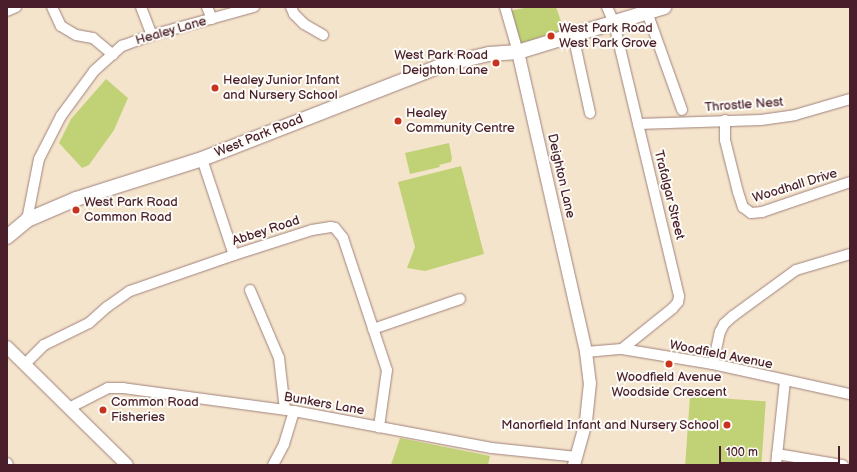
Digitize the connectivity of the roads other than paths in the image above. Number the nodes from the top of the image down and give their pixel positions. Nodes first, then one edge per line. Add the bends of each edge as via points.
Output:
1 (16, 7) edge
2 (52, 7) edge
3 (141, 7) edge
4 (207, 7) edge
5 (254, 7) edge
6 (291, 7) edge
7 (505, 7) edge
8 (608, 7) edge
9 (664, 7) edge
10 (7, 10) edge
11 (647, 12) junction
12 (212, 19) junction
13 (614, 23) junction
14 (152, 35) junction
15 (323, 35) dead end
16 (573, 35) junction
17 (518, 52) junction
18 (113, 55) junction
19 (850, 99) edge
20 (682, 110) dead end
21 (590, 113) dead end
22 (725, 120) junction
23 (638, 124) junction
24 (202, 159) junction
25 (850, 182) edge
26 (27, 220) junction
27 (7, 237) edge
28 (850, 254) edge
29 (234, 255) junction
30 (250, 290) dead end
31 (460, 299) dead end
32 (373, 329) junction
33 (7, 347) edge
34 (622, 349) junction
35 (586, 352) junction
36 (25, 364) junction
37 (713, 364) junction
38 (785, 381) junction
39 (850, 394) edge
40 (70, 408) junction
41 (290, 411) junction
42 (378, 427) junction
43 (777, 454) junction
44 (575, 461) edge
45 (127, 465) edge
46 (273, 465) edge
47 (776, 465) edge
48 (843, 465) edge

1 - 10 street
2 - 18 street via 61,26 76,34 93,38
3 - 14 street
4 - 12 street
5 - 12 street, Healey Lane
6 - 15 street via 304,24
7 - 17 street, Deighton Lane
8 - 13 street, Trafalgar Street
9 - 11 main road
11 - 13 main road
11 - 20 street
12 - 14 street, Healey Lane
13 - 16 main road
13 - 23 street, Trafalgar Street
14 - 18 street, Healey Lane via 122,46
16 - 17 main road
16 - 21 street
17 - 24 main road, West Park Road via 489,54 446,64
17 - 35 street, Deighton Lane
18 - 26 street, Healey Lane via 94,71 61,116 40,159
19 - 22 street, Throstle Nest via 794,115 760,120
22 - 23 street, Throstle Nest
22 - 25 street, Woodhall Drive via 725,140 738,192 743,207 751,213 762,212
23 - 34 street, Trafalgar Street via 679,296 673,308
24 - 26 main road, West Park Road via 76,199
24 - 29 street
26 - 27 main road, West Park Road
28 - 37 street via 796,270 733,316 720,332
29 - 32 street, Abbey Road via 312,230 334,228 343,238
29 - 36 street, Abbey Road via 130,291 89,323 44,345
30 - 41 street via 279,358
31 - 32 street
32 - 42 street, Abbey Road via 386,370
33 - 36 street
34 - 35 street, Woodfield Avenue
34 - 37 street, Woodfield Avenue
35 - 44 street, Deighton Lane via 590,383 588,408
36 - 40 street
37 - 38 street, Woodfield Avenue
38 - 39 street, Woodfield Avenue
38 - 43 street
40 - 41 street, Bunkers Lane via 108,388 123,388
40 - 45 street
41 - 42 street, Bunkers Lane
41 - 46 street via 284,444
42 - 44 street, Bunkers Lane
43 - 47 street
43 - 48 street

